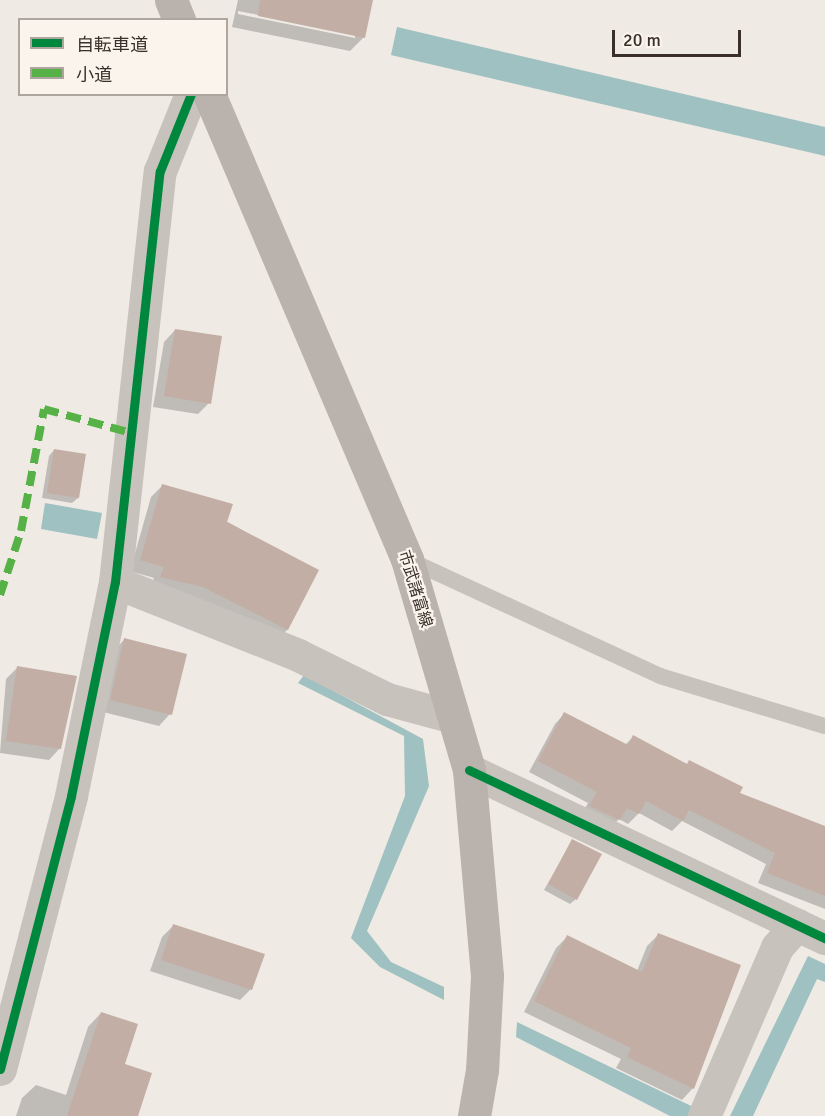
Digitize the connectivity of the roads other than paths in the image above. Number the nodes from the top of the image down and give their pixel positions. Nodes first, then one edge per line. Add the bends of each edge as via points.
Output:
1 (171, 0) edge
2 (177, 18) edge
3 (190, 96) edge
4 (210, 96) edge
5 (407, 559) junction
6 (115, 582) junction
7 (453, 717) junction
8 (825, 726) edge
9 (469, 771) junction
10 (811, 931) edge
11 (0, 1069) edge
12 (706, 1109) edge
13 (474, 1116) edge

1 - 2 main road
3 - 6 street via 160,171
4 - 5 main road, 市武諸富線
5 - 7 main road, 市武諸富線
5 - 8 lane via 660,676
6 - 7 street via 298,655 387,699
6 - 11 street via 71,796
7 - 9 main road, 市武諸富線
9 - 10 street
9 - 13 main road, 市武諸富線 via 487,976 482,1070
10 - 12 street via 777,947

